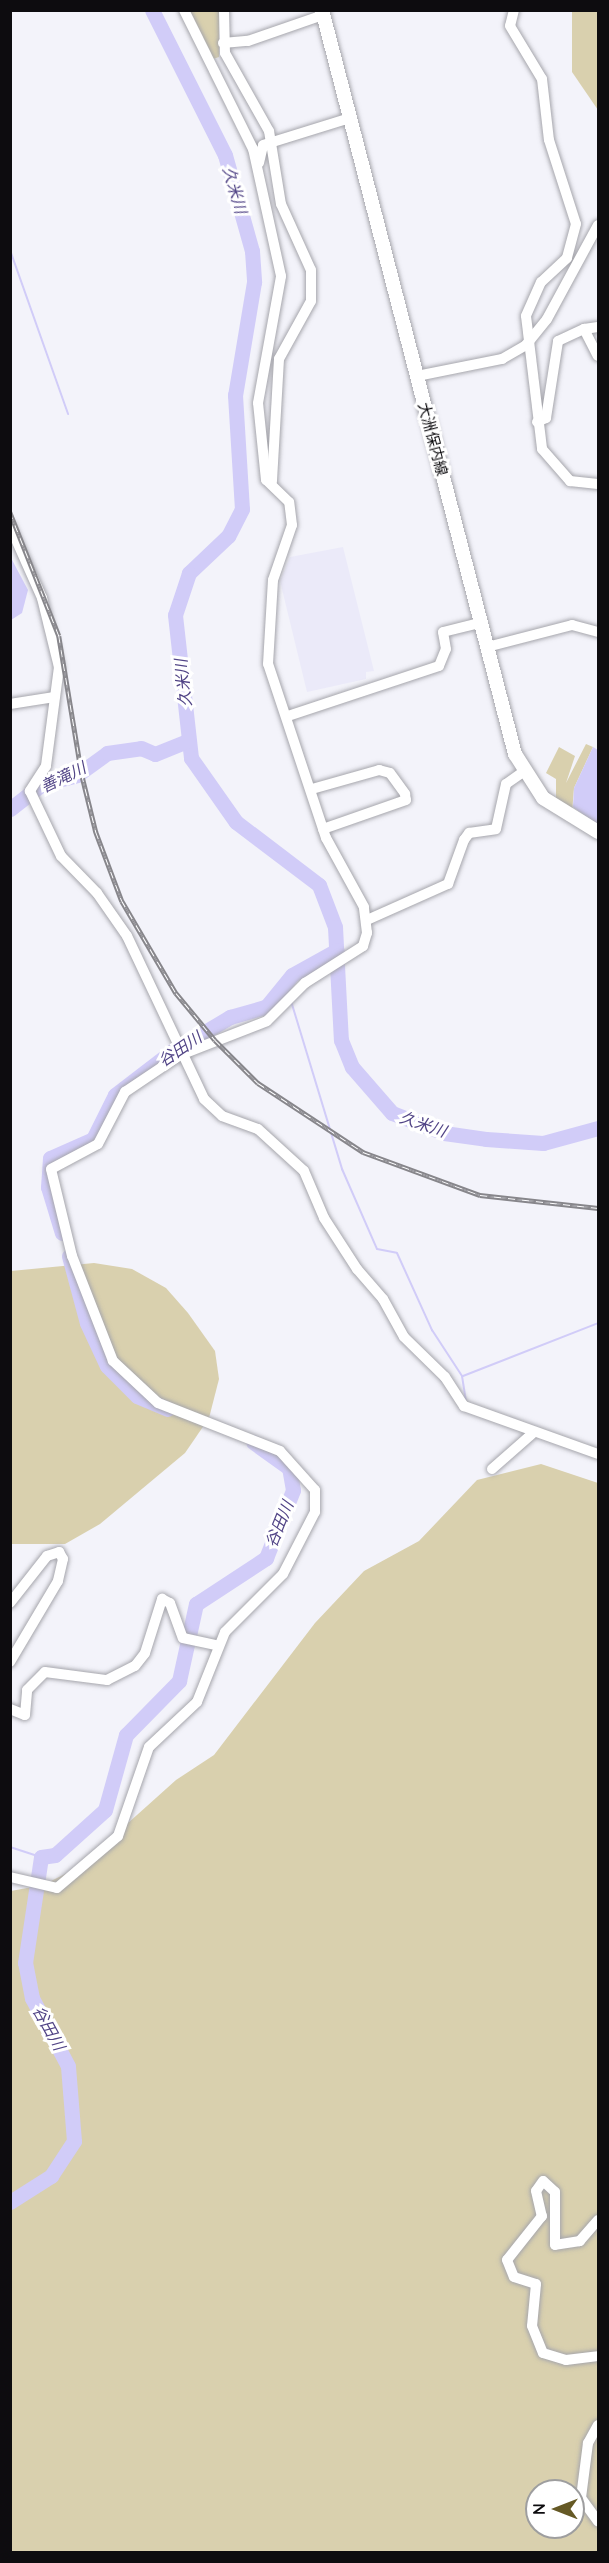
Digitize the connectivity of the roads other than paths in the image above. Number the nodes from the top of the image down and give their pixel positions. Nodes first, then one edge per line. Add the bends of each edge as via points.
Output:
1 (184, 10) edge
2 (224, 10) edge
3 (514, 10) edge
4 (322, 13) edge
5 (223, 43) junction
6 (350, 118) junction
7 (272, 141) junction
8 (259, 176) junction
9 (598, 225) edge
10 (598, 327) edge
11 (584, 329) junction
12 (526, 345) junction
13 (598, 356) edge
14 (417, 376) junction
15 (537, 422) junction
16 (272, 482) junction
17 (598, 484) edge
18 (10, 526) edge
19 (480, 623) junction
20 (598, 632) edge
21 (487, 647) junction
22 (54, 697) junction
23 (10, 704) edge
24 (288, 716) junction
25 (523, 772) junction
26 (312, 789) junction
27 (323, 829) junction
28 (598, 832) edge
29 (367, 920) junction
30 (180, 1055) junction
31 (532, 1434) junction
32 (598, 1454) edge
33 (492, 1469) dead end
34 (10, 1603) edge
35 (217, 1645) junction
36 (10, 1662) edge
37 (10, 1709) edge
38 (10, 1877) edge
39 (598, 2220) edge
40 (598, 2356) edge
41 (598, 2425) edge
42 (598, 2521) edge

1 - 8 street via 245,129
2 - 5 street
3 - 12 street via 510,26 542,79 549,140 576,224 567,258 541,282 530,303
4 - 5 street via 248,41
4 - 6 main road, 大洲保内線
5 - 7 street via 232,71
6 - 7 street
6 - 14 main road, 大洲保内線
7 - 8 street via 263,145
7 - 16 street via 281,204 313,285 311,301 279,359
8 - 16 street via 281,276 259,382 266,480
9 - 12 street via 547,319
10 - 11 street
11 - 13 street
11 - 15 street via 558,341 546,418
12 - 14 street via 502,359
12 - 15 street
14 - 19 main road, 大洲保内線
15 - 17 street via 542,449 553,467 580,486
16 - 24 street via 292,514 273,580 266,650
18 - 22 street via 50,628 59,667
19 - 21 main road, 大洲保内線
19 - 24 street via 442,632 446,649 439,666
20 - 21 street via 572,625
21 - 25 main road, 大洲保内線
22 - 23 street
22 - 30 street via 46,766 30,791 61,856 97,893 127,936
24 - 26 street
25 - 28 main road, 大洲保内線 via 543,798
25 - 29 street via 506,784 496,829 469,833 464,840 448,885
26 - 27 street
26 - 27 street via 379,770 390,773 405,794 406,800
27 - 29 street
29 - 30 street via 363,946 314,977 267,1021
30 - 31 street via 212,1110 250,1124 304,1171 324,1218 357,1269 383,1299 404,1337 445,1377 464,1406
30 - 35 street via 125,1092 98,1144 51,1169 72,1256 113,1361 158,1403 280,1451 315,1490 315,1512 283,1574
31 - 32 street
31 - 33 street
34 - 36 street via 47,1556 59,1552 63,1559 58,1581
35 - 37 street via 183,1638 170,1603 162,1599 145,1653 135,1666 107,1680 45,1672 27,1690 25,1715
35 - 38 street via 200,1696 140,1764 131,1811 118,1836 57,1888
39 - 40 street via 580,2241 555,2245 555,2192 543,2181 536,2191 542,2216 515,2244 507,2269 537,2284 532,2326 543,2353 566,2360
41 - 42 street via 588,2443 581,2498

